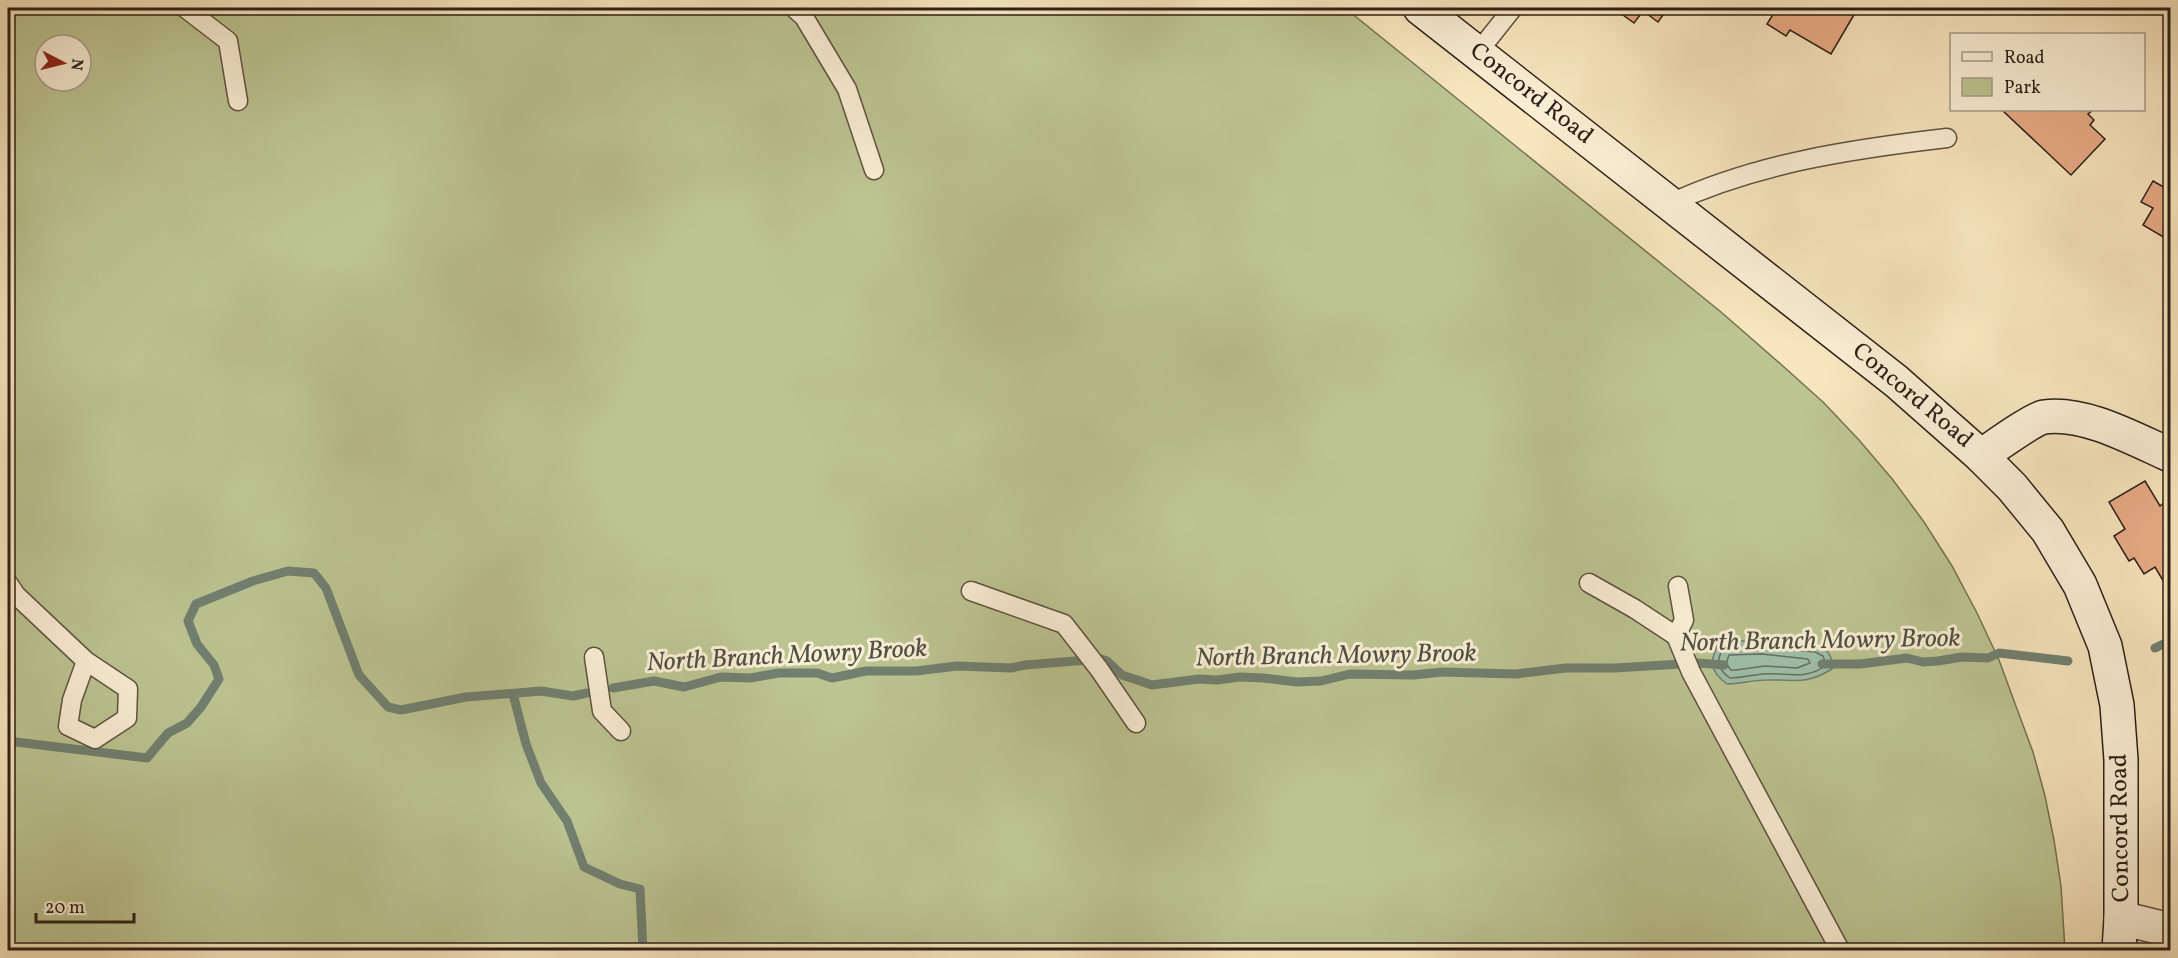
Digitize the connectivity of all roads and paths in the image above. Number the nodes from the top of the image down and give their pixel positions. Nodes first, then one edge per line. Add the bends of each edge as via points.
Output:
1 (185, 8) edge
2 (794, 8) edge
3 (1420, 8) edge
4 (1513, 8) edge
5 (1478, 52) junction
6 (238, 101) dead end
7 (1947, 138) dead end
8 (874, 170) dead end
9 (1669, 204) junction
10 (2170, 455) edge
11 (1981, 456) junction
12 (8, 583) edge
13 (1589, 583) dead end
14 (1678, 586) dead end
15 (971, 591) dead end
16 (1678, 640) junction
17 (594, 657) dead end
18 (86, 661) dead end
19 (1136, 723) dead end
20 (621, 731) dead end
21 (2121, 918) junction
22 (2170, 930) edge
23 (1840, 951) edge
24 (2119, 951) edge

1 - 6 lane via 228,41
2 - 8 lane via 804,17 847,89
3 - 5 street, Concord Road
4 - 5 lane
5 - 9 street, Concord Road
7 - 9 lane via 1866,147 1771,168 1708,186
9 - 11 street, Concord Road via 1852,345
10 - 11 street via 2075,417 2042,417
11 - 21 street, Concord Road via 2048,531 2080,585 2105,646 2117,705 2121,760
12 - 18 lane
13 - 16 lane
14 - 16 lane via 1684,620
15 - 19 lane via 1064,624
16 - 23 lane via 1691,672
17 - 20 lane via 602,711
21 - 22 street
21 - 24 street, Concord Road

